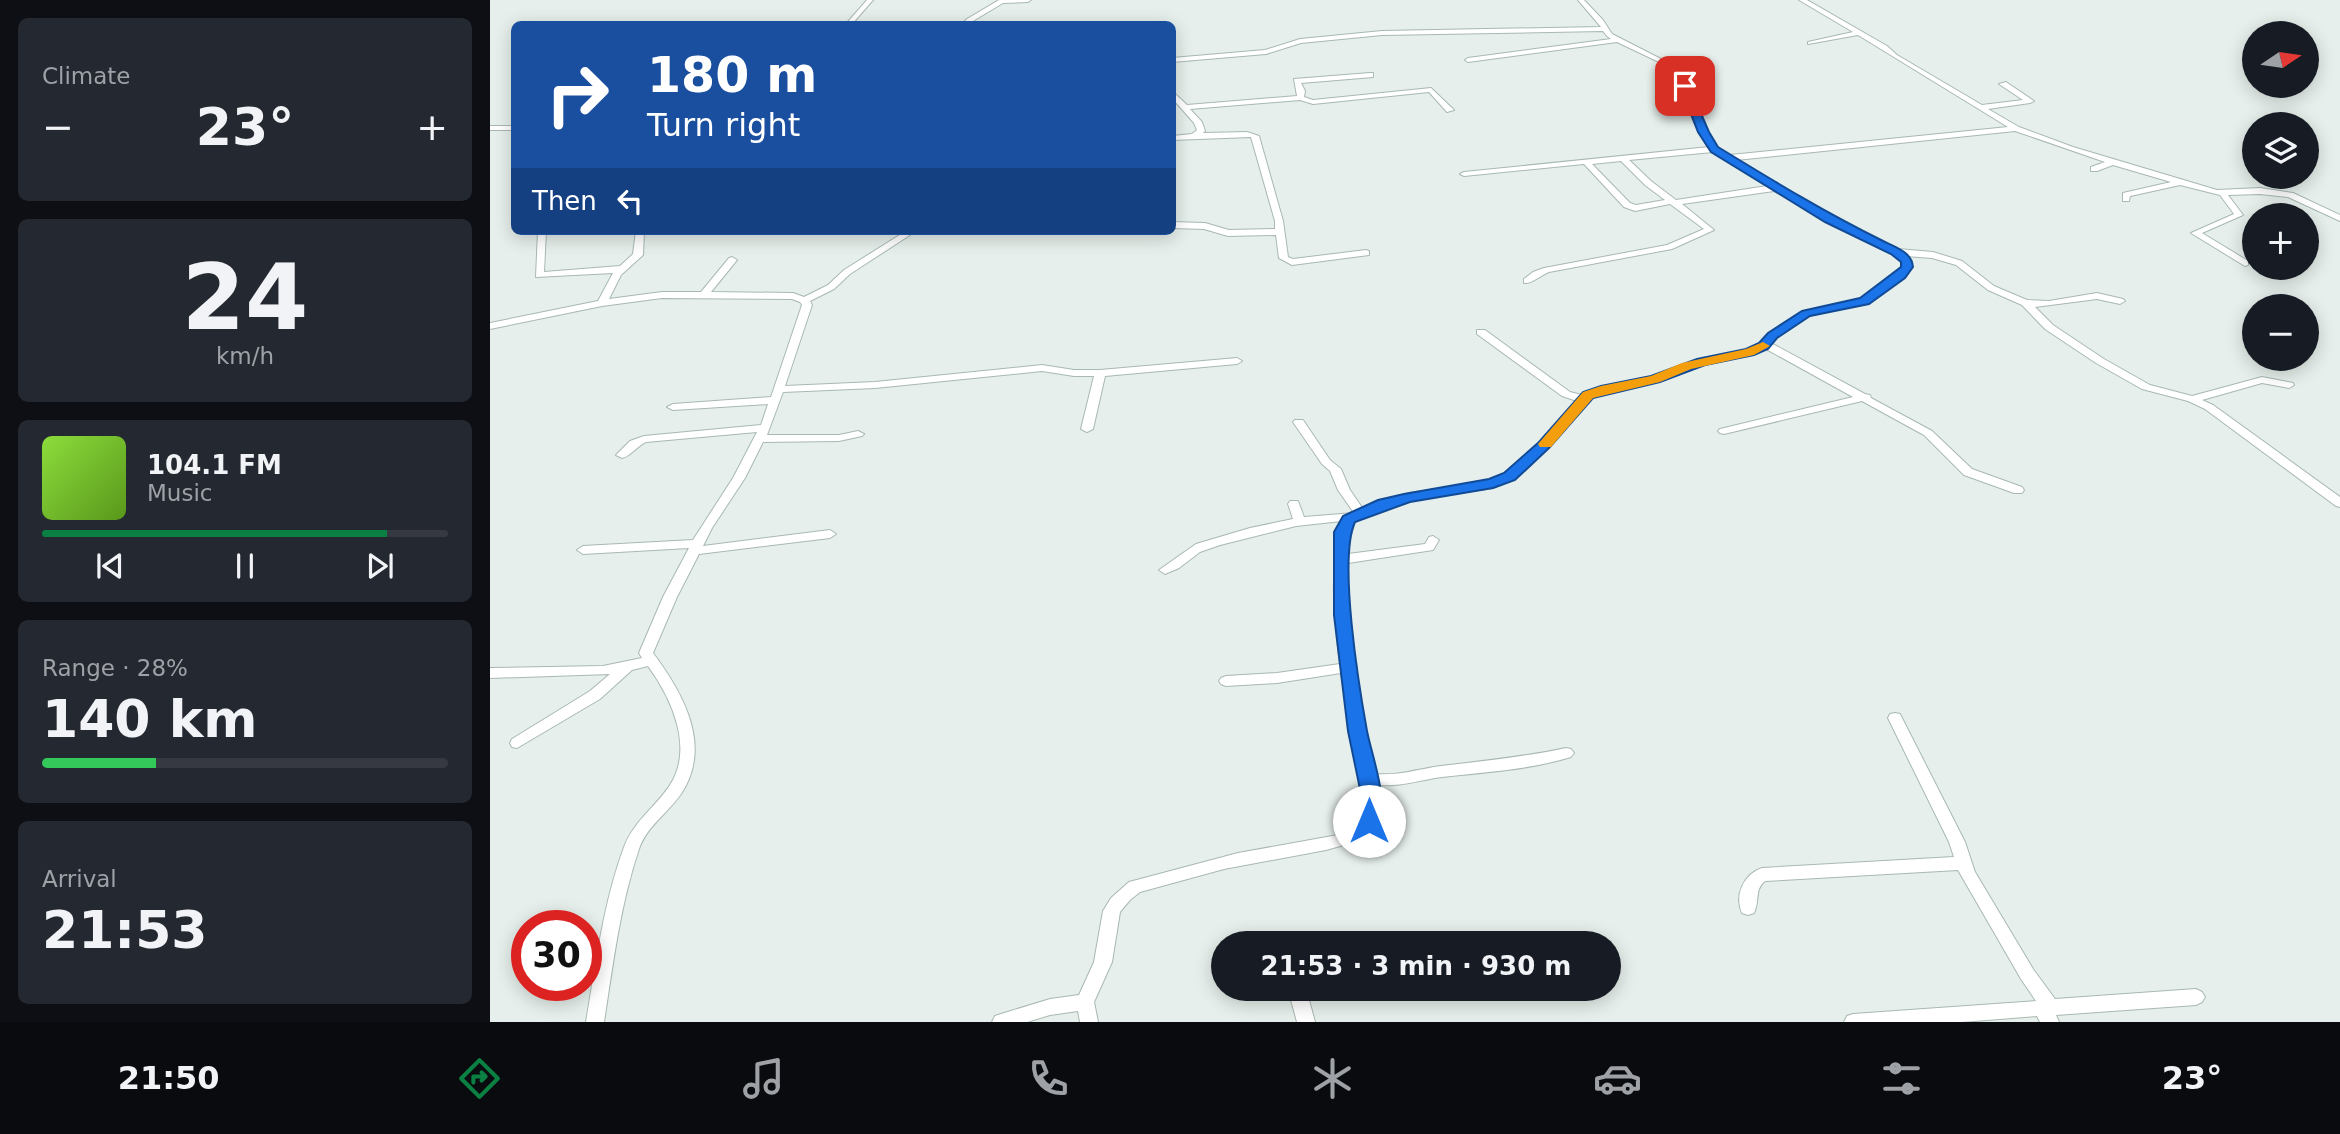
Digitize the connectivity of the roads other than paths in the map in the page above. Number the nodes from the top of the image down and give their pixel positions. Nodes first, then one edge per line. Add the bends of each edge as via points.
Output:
1 (870, 0) edge
2 (1003, 0) edge
3 (1028, 0) edge
4 (1581, 0) edge
5 (1802, 0) edge
6 (1859, 20) dead end
7 (852, 21) edge
8 (968, 21) edge
9 (1843, 22) junction
10 (1603, 29) junction
11 (1857, 33) junction
12 (1616, 40) junction
13 (1810, 43) dead end
14 (1176, 60) edge
15 (1468, 60) dead end
16 (1370, 75) dead end
17 (2003, 84) dead end
18 (1176, 97) edge
19 (1300, 98) junction
20 (1186, 107) junction
21 (1984, 107) junction
22 (1450, 110) dead end
23 (490, 128) edge
24 (511, 128) edge
25 (2016, 129) junction
26 (1194, 136) junction
27 (1176, 138) edge
28 (1714, 149) junction
29 (1622, 157) junction
30 (1729, 158) junction
31 (1585, 161) junction
32 (2114, 162) junction
33 (2094, 169) dead end
34 (1464, 174) dead end
35 (2184, 182) junction
36 (1774, 188) junction
37 (2223, 194) junction
38 (2126, 199) dead end
39 (1673, 202) junction
40 (2340, 218) edge
41 (1176, 225) edge
42 (1279, 232) junction
43 (542, 235) edge
44 (640, 235) edge
45 (906, 235) edge
46 (1896, 252) junction
47 (1366, 253) dead end
48 (732, 260) dead end
49 (2242, 261) edge
50 (623, 269) junction
51 (542, 276) junction
52 (1527, 281) dead end
53 (531, 282) dead end
54 (705, 294) junction
55 (804, 300) junction
56 (2120, 301) dead end
57 (602, 303) junction
58 (2025, 303) junction
59 (490, 326) edge
60 (1481, 332) dead end
61 (1765, 344) junction
62 (1237, 361) dead end
63 (1100, 373) junction
64 (2289, 385) dead end
65 (778, 394) junction
66 (1866, 397) junction
67 (1584, 399) junction
68 (2192, 399) junction
69 (673, 407) dead end
70 (1299, 422) dead end
71 (1087, 429) dead end
72 (1724, 432) dead end
73 (762, 433) junction
74 (858, 434) dead end
75 (622, 455) dead end
76 (2018, 490) dead end
77 (2340, 503) edge
78 (1294, 504) dead end
79 (1356, 515) junction
80 (1300, 523) junction
81 (830, 534) dead end
82 (1433, 540) dead end
83 (696, 547) junction
84 (583, 550) dead end
85 (1341, 559) junction
86 (1165, 570) dead end
87 (652, 661) junction
88 (628, 667) junction
89 (1350, 667) junction
90 (490, 673) edge
91 (1226, 681) dead end
92 (1895, 718) dead end
93 (517, 743) dead end
94 (1566, 753) dead end
95 (1368, 778) junction
96 (1964, 863) junction
97 (1748, 908) dead end
98 (2196, 997) dead end
99 (1300, 1001) edge
100 (1085, 1002) junction
101 (2047, 1012) edge
102 (595, 1022) edge
103 (1001, 1022) edge
104 (1089, 1022) edge
105 (1306, 1022) edge
106 (1853, 1022) edge

1 - 7 street
2 - 3 street
2 - 8 street
4 - 10 street
5 - 9 street
6 - 9 street
9 - 11 street
10 - 12 street
10 - 14 street via 1382,33 1300,41 1266,52
11 - 13 street
11 - 21 street
12 - 15 street
12 - 28 street via 1681,75
16 - 19 street via 1297,82
17 - 21 street via 2029,101
18 - 20 street
19 - 20 street
19 - 22 street via 1313,102 1431,90
20 - 26 street via 1201,131
21 - 25 street
23 - 24 street
25 - 30 street
25 - 32 street
26 - 27 street
26 - 42 street via 1255,136
28 - 29 street
28 - 30 street
29 - 31 street
29 - 39 street
30 - 36 street
31 - 34 street
31 - 39 street via 1627,205 1635,208
32 - 33 street
32 - 35 street
35 - 37 street
35 - 38 street via 2126,195
36 - 39 street
36 - 46 street
37 - 40 street via 2260,191 2290,195
37 - 49 street via 2239,215 2196,233
39 - 52 street via 1710,230 1669,247 1546,270
41 - 42 street via 1228,233
42 - 47 street via 1284,258 1292,262
43 - 51 street
44 - 50 street via 638,255
45 - 55 street via 831,287
46 - 58 street via 1959,263 1991,288
46 - 61 street via 1907,261 1907,267 1886,286 1864,301 1806,313
48 - 54 street
50 - 51 street
50 - 57 street
51 - 53 street
54 - 55 street
54 - 57 street
55 - 65 street via 807,306
56 - 58 street via 2098,296
57 - 59 street
58 - 68 street via 2049,327 2099,361 2146,387
60 - 67 street via 1566,394
61 - 66 street
61 - 67 street via 1655,379 1601,390
62 - 63 street
63 - 65 street via 1042,368
63 - 71 street
64 - 68 street via 2262,380
65 - 69 street
65 - 73 street
66 - 72 street
66 - 76 street via 1928,433 1968,472
67 - 79 street via 1510,477 1493,484 1409,497
68 - 77 street
70 - 79 street via 1335,469
73 - 74 street via 838,438
73 - 75 street via 644,439
73 - 83 street
78 - 80 street
79 - 80 street
79 - 85 street via 1343,532
80 - 86 street via 1199,547 1176,567
81 - 83 street
82 - 85 street via 1429,547
83 - 84 street
83 - 87 street via 651,638 646,653
85 - 89 street
87 - 88 street
87 - 102 street via 685,720 686,760 675,789 645,820 634,839 618,887
88 - 90 street
88 - 93 street via 595,695
89 - 91 street
89 - 95 street
92 - 96 street
94 - 95 street via 1493,768 1390,780
95 - 100 street via 1369,821 1361,831 1342,840 1251,856 1135,887 1122,895 1112,906 1102,963
96 - 97 street via 1762,875 1749,886
96 - 101 street
98 - 101 street
99 - 105 street
100 - 103 street
100 - 104 street
101 - 106 street

